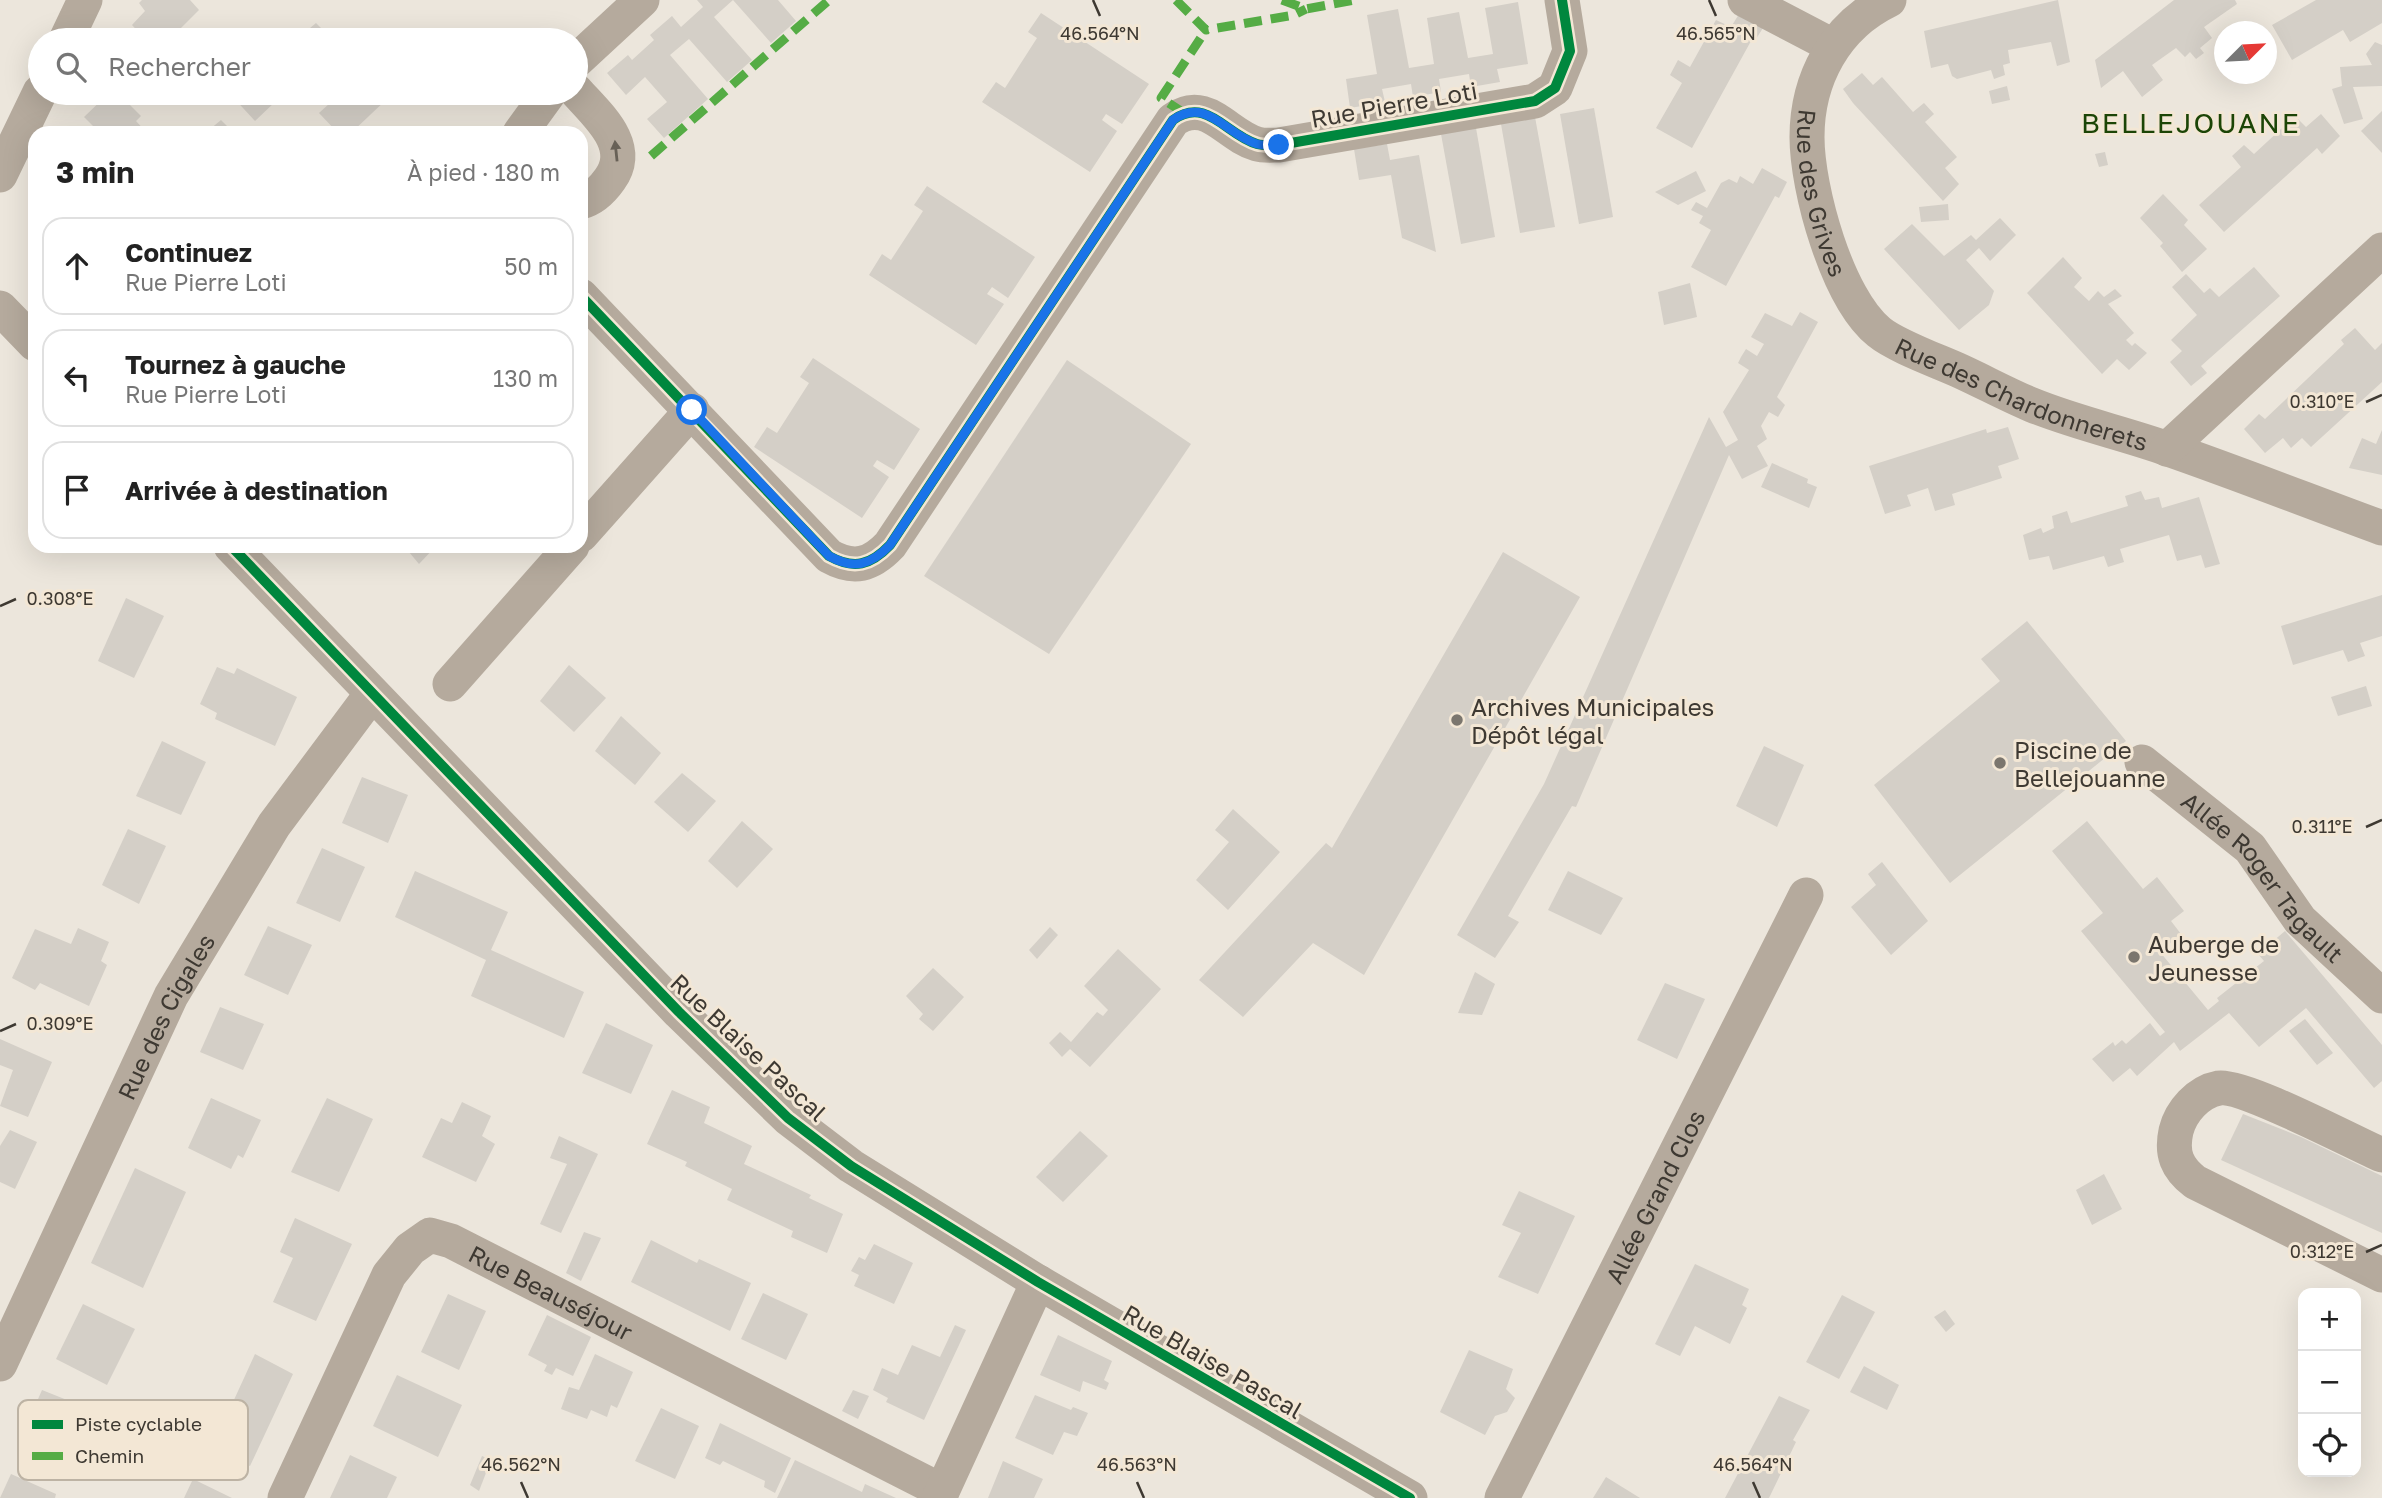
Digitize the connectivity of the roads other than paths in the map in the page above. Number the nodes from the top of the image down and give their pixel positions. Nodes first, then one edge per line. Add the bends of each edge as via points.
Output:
1 (85, 0) edge
2 (642, 0) edge
3 (1562, 0) edge
4 (1745, 0) edge
5 (1887, 0) edge
6 (72, 28) edge
7 (1833, 46) junction
8 (588, 50) edge
9 (34, 105) edge
10 (540, 105) edge
11 (588, 105) edge
12 (525, 126) edge
13 (0, 176) edge
14 (588, 198) edge
15 (2382, 250) edge
16 (588, 303) edge
17 (0, 308) edge
18 (1879, 333) joint
19 (28, 337) edge
20 (692, 410) junction
21 (2167, 449) junction
22 (588, 527) edge
23 (2382, 528) edge
24 (238, 553) edge
25 (566, 553) edge
26 (450, 684) dead end
27 (371, 695) junction
28 (2142, 762) dead end
29 (1806, 895) dead end
30 (2382, 996) edge
31 (2382, 1155) edge
32 (2382, 1275) edge
33 (1038, 1282) junction
34 (0, 1364) edge
35 (940, 1495) edge
36 (285, 1498) edge
37 (1410, 1498) edge
38 (1502, 1498) edge

1 - 6 street
2 - 8 street
3 - 20 street, Rue Pierre Loti via 1570,51 1555,88 1535,101 1279,145 1259,145 1198,111 1173,120 877,558 852,565 829,556
4 - 7 street
5 - 7 street, Rue des Grives via 1853,24
7 - 18 street, Rue des Grives via 1812,87 1807,157 1814,199 1842,278
9 - 13 street
10 - 12 street
14 -> 11 street via 605,187 615,171 619,150 612,132
15 - 21 street, Rue des Chardonnerets
16 - 20 street, Rue Pierre Loti
17 - 19 street
18 - 21 street, Rue des Chardonnerets via 2033,406
20 - 22 street
21 - 23 street, Rue des Chardonnerets
24 - 27 street, Rue Blaise Pascal
25 - 26 street
27 - 33 street, Rue Blaise Pascal via 788,1118 851,1166
27 - 34 street, Rue des Cigales via 274,825 171,996
28 - 30 street, Allée Roger Tagault via 2250,848 2300,920
29 - 38 street, Allée Grand Clos
31 - 32 street via 2225,1088 2206,1093 2188,1108 2179,1123 2174,1149 2179,1168 2195,1182
33 - 35 street
33 - 37 street, Rue Blaise Pascal
35 - 36 street, Rue Beauséjour via 451,1241 430,1235 410,1249 389,1275

